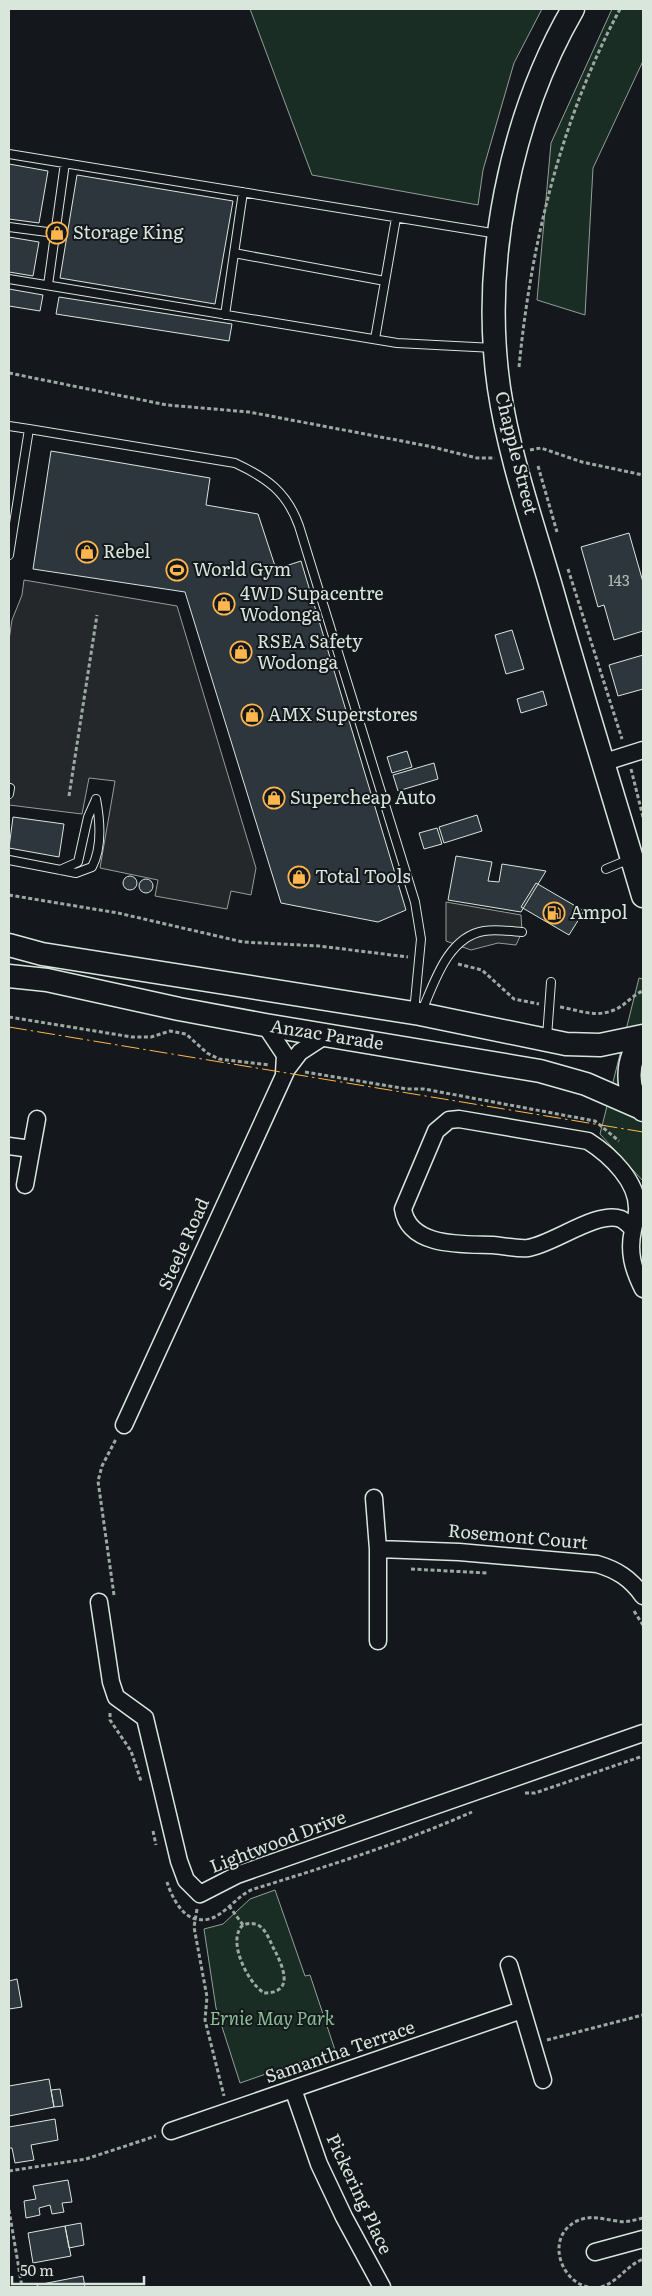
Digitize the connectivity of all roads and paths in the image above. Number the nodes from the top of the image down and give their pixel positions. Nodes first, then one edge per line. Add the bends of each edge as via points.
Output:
1 (573, 9) edge
2 (620, 9) edge
3 (9, 154) edge
4 (65, 163) junction
5 (243, 192) junction
6 (396, 218) junction
7 (9, 227) edge
8 (55, 233) junction
9 (500, 235) junction
10 (234, 253) junction
11 (9, 279) edge
12 (385, 281) junction
13 (48, 285) junction
14 (225, 315) junction
15 (375, 339) junction
16 (496, 348) junction
17 (9, 372) edge
18 (518, 376) dead end
19 (9, 426) edge
20 (29, 429) junction
21 (526, 448) junction
22 (643, 475) edge
23 (559, 538) dead end
24 (9, 555) edge
25 (568, 566) dead end
26 (97, 615) dead end
27 (643, 750) edge
28 (627, 755) junction
29 (602, 763) junction
30 (69, 796) dead end
31 (643, 817) edge
32 (632, 858) junction
33 (9, 860) edge
34 (606, 869) dead end
35 (59, 870) junction
36 (9, 895) edge
37 (643, 896) edge
38 (522, 932) dead end
39 (9, 945) edge
40 (419, 958) junction
41 (446, 961) junction
42 (9, 976) edge
43 (551, 982) dead end
44 (643, 992) edge
45 (550, 1006) junction
46 (417, 1014) junction
47 (9, 1017) edge
48 (265, 1025) junction
49 (326, 1035) junction
50 (643, 1037) edge
51 (547, 1040) junction
52 (284, 1072) junction
53 (642, 1109) edge
54 (37, 1119) dead end
55 (9, 1146) edge
56 (622, 1146) dead end
57 (31, 1149) junction
58 (25, 1185) dead end
59 (633, 1229) junction
60 (643, 1289) edge
61 (124, 1425) joint
62 (374, 1498) dead end
63 (378, 1550) junction
64 (407, 1569) dead end
65 (497, 1574) dead end
66 (643, 1596) edge
67 (99, 1602) joint
68 (632, 1608) dead end
69 (643, 1625) edge
70 (378, 1642) dead end
71 (116, 1697) junction
72 (643, 1733) edge
73 (643, 1756) edge
74 (142, 1784) dead end
75 (518, 1794) dead end
76 (477, 1810) dead end
77 (151, 1822) dead end
78 (158, 1850) dead end
79 (165, 1876) dead end
80 (200, 1894) junction
81 (229, 1906) junction
82 (195, 1920) junction
83 (242, 1925) junction
84 (509, 1965) dead end
85 (522, 2010) junction
86 (643, 2015) edge
87 (531, 2037) junction
88 (543, 2080) dead end
89 (293, 2089) junction
90 (228, 2112) junction
91 (171, 2131) joint
92 (9, 2171) edge
93 (9, 2210) edge
94 (643, 2239) edge
95 (595, 2252) dead end
96 (643, 2259) edge
97 (22, 2287) edge
98 (382, 2287) edge
99 (600, 2287) edge

1 - 9 main road, Chapple Street via 545,64 525,117 505,189
2 - 18 path via 571,117 542,217
3 - 4 lane
4 - 5 lane
4 - 8 lane
5 - 6 lane
5 - 10 lane
6 - 9 lane
6 - 12 lane
7 - 8 lane
8 - 13 lane
9 - 16 main road, Chapple Street via 495,299
10 - 12 lane
10 - 14 lane
11 - 13 lane
12 - 15 lane
13 - 14 lane
14 - 15 lane
15 - 16 lane
16 - 21 main road, Chapple Street via 499,388
17 - 21 path via 167,405 249,412 477,458 495,458
19 - 20 lane
20 - 24 lane
20 - 40 lane via 235,463 263,478 286,499 299,526 414,902 420,933
21 - 22 path via 541,448 582,462
21 - 23 path
21 - 29 main road, Chapple Street
25 - 28 path
26 - 30 path
27 - 28 street
28 - 29 street
28 - 31 path
29 - 32 main road, Chapple Street
32 - 34 lane
32 - 37 main road, Chapple Street
33 - 35 lane
35 - 35 lane via 76,873 92,868 100,820 96,799 88,817 78,862
36 - 40 path via 118,914 242,942 319,946
38 - 41 lane via 490,930 469,935
39 - 46 main road, Anzac Parade via 42,954
40 - 46 lane
41 - 45 path via 482,970 514,999
41 - 46 lane
42 - 48 main road, Anzac Parade via 47,980 179,1010
43 - 45 lane
44 - 45 path via 614,1010 591,1015
45 - 51 lane
46 - 51 main road, Anzac Parade
47 - 52 path via 132,1037 151,1037 170,1030 186,1034 219,1059 246,1060
48 - 49 main road, Anzac Parade
48 - 52 street via 284,1052
49 - 52 street, Steele Road via 300,1052
49 - 53 main road, Anzac Parade via 557,1075
50 - 51 main road, Anzac Parade via 590,1046
50 - 53 main road via 632,1058 629,1075 632,1090
52 - 56 path via 424,1089 595,1121
52 - 61 street, Steele Road
54 - 57 street
55 - 57 street
57 - 58 street
59 - 59 street via 637,1209 634,1193 623,1173 601,1149 572,1137 459,1119 448,1120 436,1131 403,1209 413,1229 443,1242 525,1248 547,1243 596,1220 622,1220
59 - 60 street via 631,1262
61 - 67 path via 105,1459 98,1481 115,1596
62 - 63 street
63 - 66 street, Rosemont Court via 459,1552 596,1564 618,1570 635,1584
63 - 70 street
64 - 65 path
67 - 71 street
68 - 69 path
71 - 74 path via 110,1706 110,1720 131,1751
71 - 80 street, Lightwood Drive via 145,1718 179,1861 186,1880
72 - 80 street, Lightwood Drive via 237,1875
73 - 75 path via 535,1792
76 - 81 path via 304,1875 252,1890
77 - 78 path
79 - 82 path via 178,1905
80 - 82 path
81 - 82 path via 213,1918
81 - 83 path
82 - 90 path via 207,1996 205,2020
83 - 83 path via 256,1924 265,1931 285,1972 278,1990 264,1993 251,1981 236,1943
84 - 85 street
85 - 87 street
85 - 89 street, Samantha Terrace
86 - 87 path via 544,2041
87 - 88 street
89 - 90 street, Samantha Terrace
89 - 98 street, Pickering Place via 319,2164
90 - 91 street, Samantha Terrace
91 - 92 path via 86,2159
93 - 97 path
94 - 95 street
96 - 99 path via 615,2281

